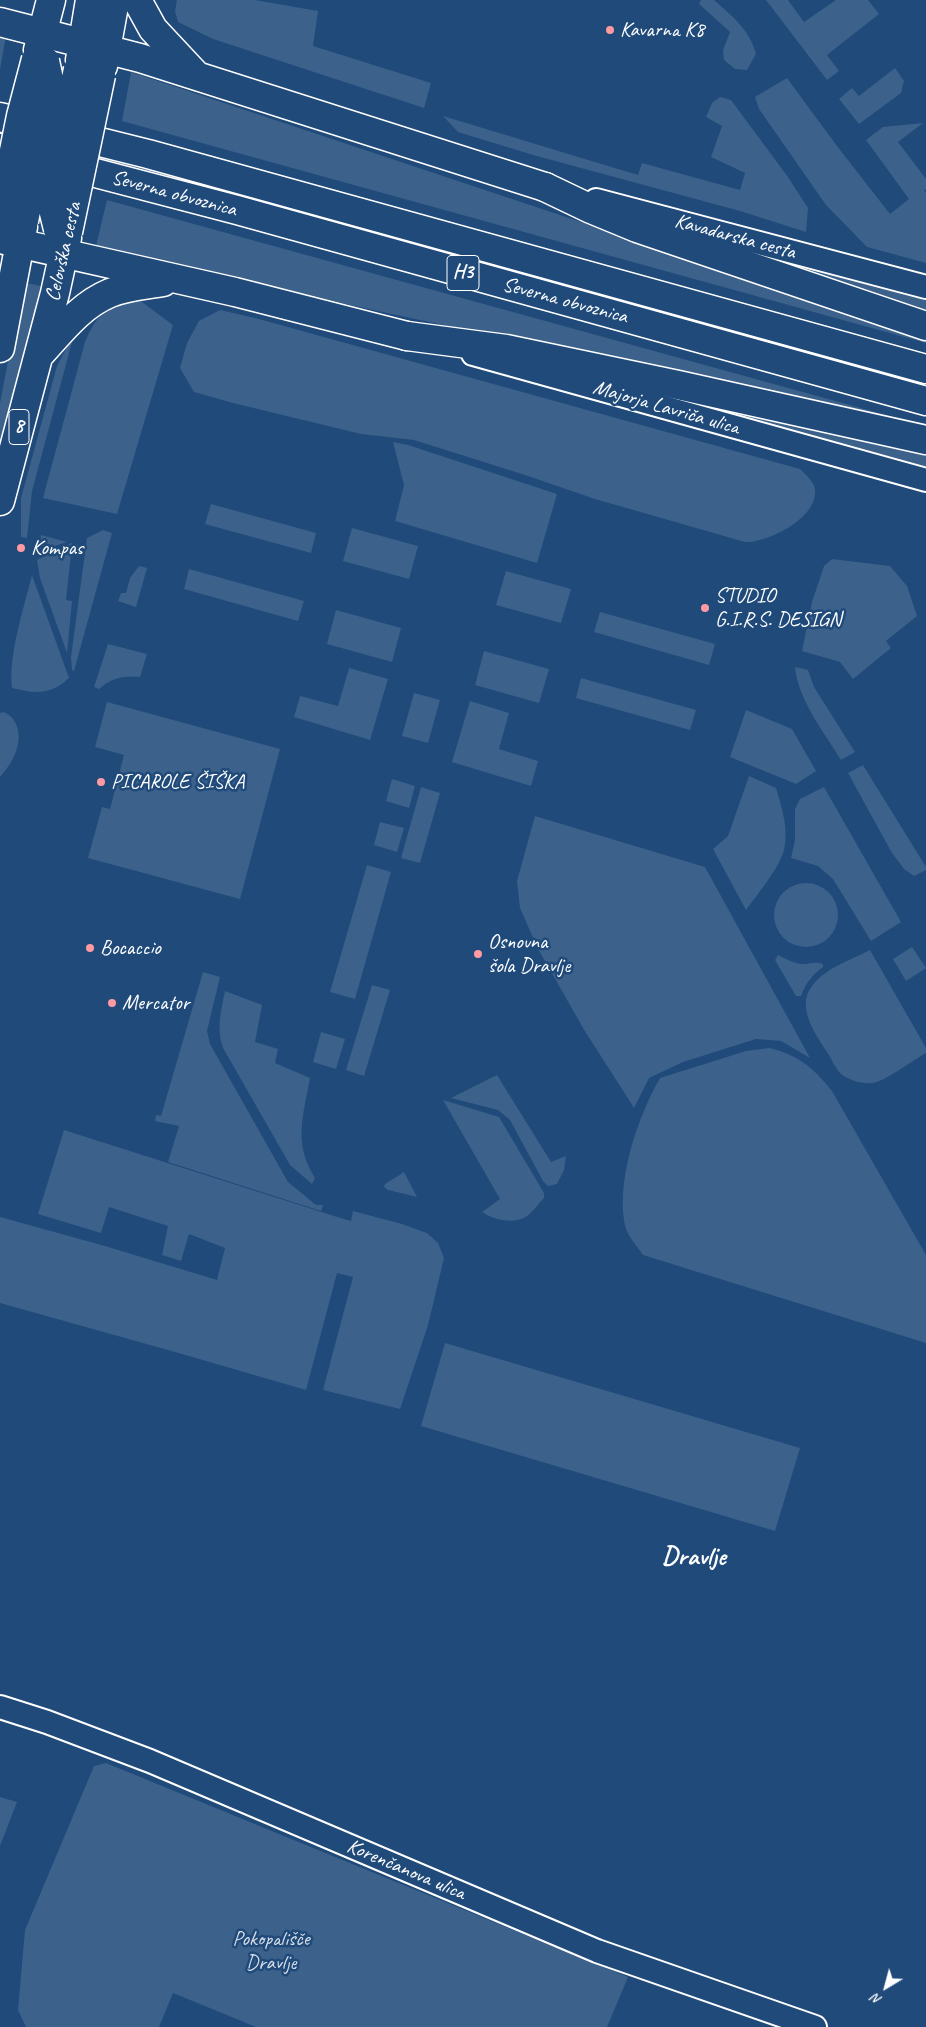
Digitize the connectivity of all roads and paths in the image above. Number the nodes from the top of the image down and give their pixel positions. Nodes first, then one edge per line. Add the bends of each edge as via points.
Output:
1 (51, 0) edge
2 (90, 0) edge
3 (115, 0) edge
4 (137, 0) edge
5 (30, 41) edge
6 (92, 59) junction
7 (199, 78) junction
8 (0, 117) edge
9 (0, 148) edge
10 (545, 187) junction
11 (9, 228) edge
12 (67, 244) junction
13 (175, 280) junction
14 (926, 287) edge
15 (926, 326) edge
16 (406, 336) junction
17 (0, 348) edge
18 (38, 356) junction
19 (926, 369) edge
20 (926, 401) edge
21 (926, 440) edge
22 (926, 480) edge
23 (0, 501) edge
24 (0, 1707) edge
25 (815, 2027) edge

1 - 5 main road
2 - 6 main road
3 - 6 main road, Celovška cesta
4 - 7 main road via 154,29
5 - 6 main road
5 - 11 main road, bridge
6 - 7 main road
6 - 12 main road, Celovška cesta, bridge
7 - 10 main road
8 - 19 main road, Severna obvoznica / H3 via 148,154
9 - 20 main road, Severna obvoznica / H3
10 - 14 street, Kavadarska cesta
10 - 15 main road via 636,228
11 - 12 main road
11 - 17 main road
12 - 13 main road
12 - 18 main road, Celovška cesta / 8
13 - 16 main road
13 - 18 main road via 111,293 92,302
16 - 21 main road via 506,349
16 - 22 street, Majorja Lavriča ulica
18 - 23 main road, Celovška cesta / 8
24 - 25 street, Korenčanova ulica via 141,1758 597,1951

